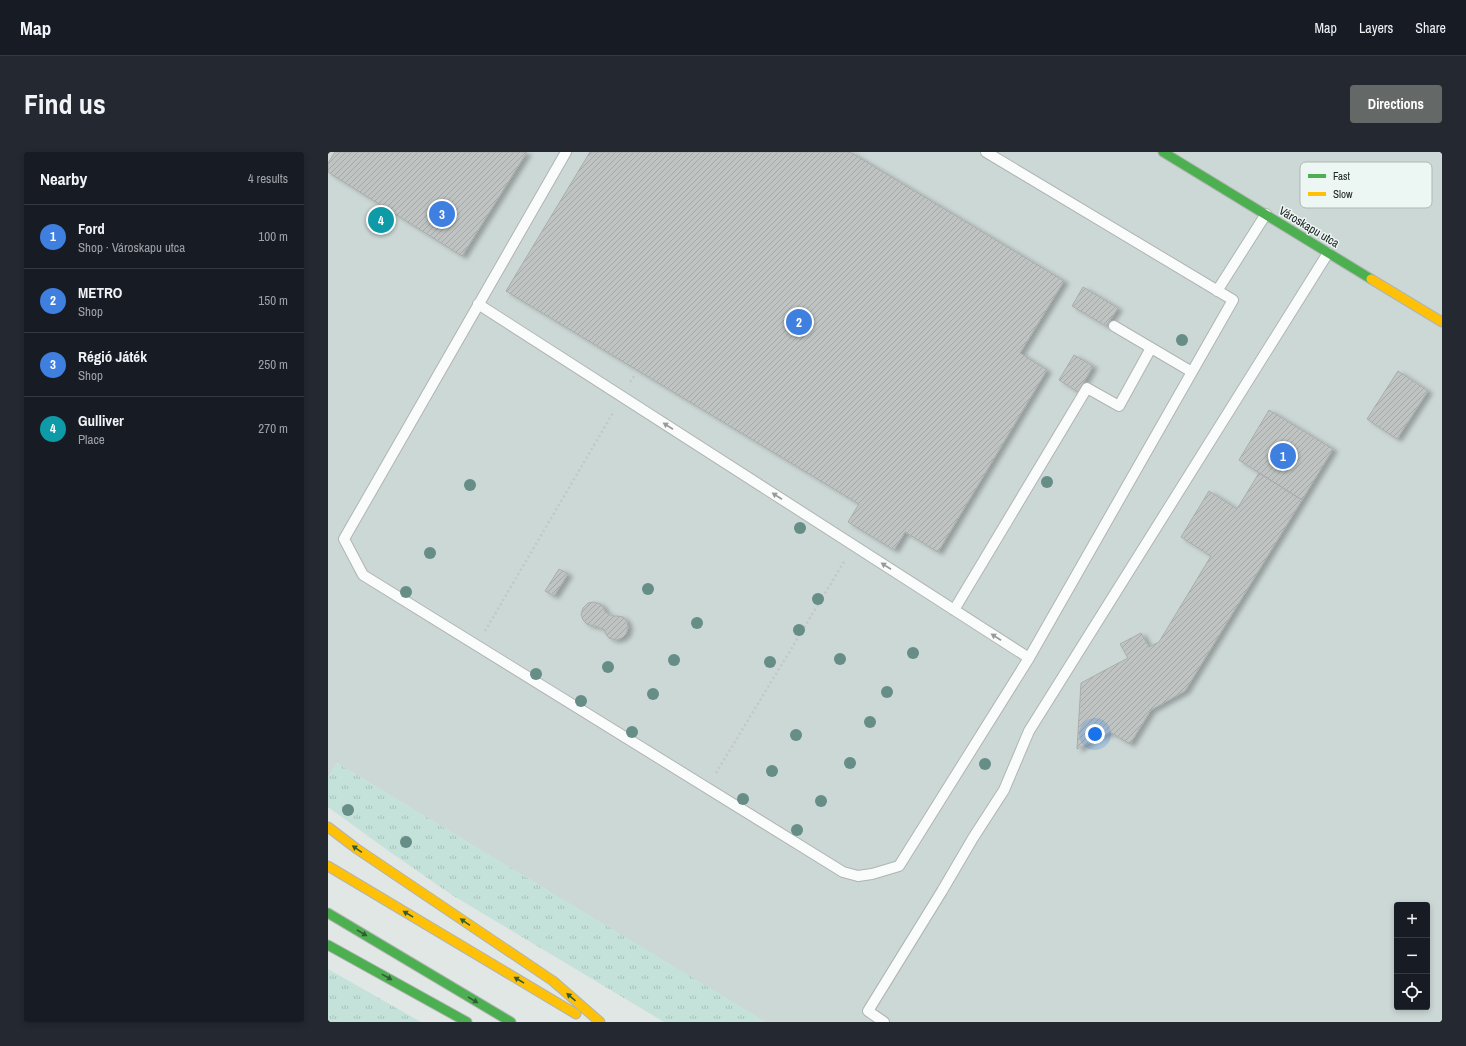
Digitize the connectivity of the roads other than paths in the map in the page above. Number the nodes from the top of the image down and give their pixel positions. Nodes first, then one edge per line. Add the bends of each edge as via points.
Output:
1 (566, 152) edge
2 (986, 152) edge
3 (1163, 152) edge
4 (1266, 214) junction
5 (1328, 253) junction
6 (1217, 291) junction
7 (478, 304) junction
8 (1442, 322) edge
9 (1114, 326) dead end
10 (1151, 348) junction
11 (1192, 372) junction
12 (954, 610) junction
13 (1028, 658) junction
14 (328, 827) edge
15 (328, 866) edge
16 (328, 913) edge
17 (328, 944) edge
18 (467, 1022) edge
19 (511, 1022) edge
20 (589, 1022) edge
21 (600, 1022) edge
22 (884, 1022) edge

1 - 7 lane
2 - 6 lane
3 - 4 main road, Városkapu utca
4 - 5 main road, Városkapu utca
4 - 6 lane
5 - 8 main road, Városkapu utca
5 - 22 lane via 1029,732 1004,790 868,1011
6 - 11 lane via 1233,300
12 -> 7 lane
7 - 13 lane via 344,539 363,575 836,868 858,876 899,866
9 - 10 lane
10 - 11 lane
10 - 12 lane via 1119,406 1087,388
11 - 13 lane
13 -> 12 lane
21 -> 14 main road via 553,981
20 -> 15 main road
16 -> 19 main road
17 -> 18 main road

